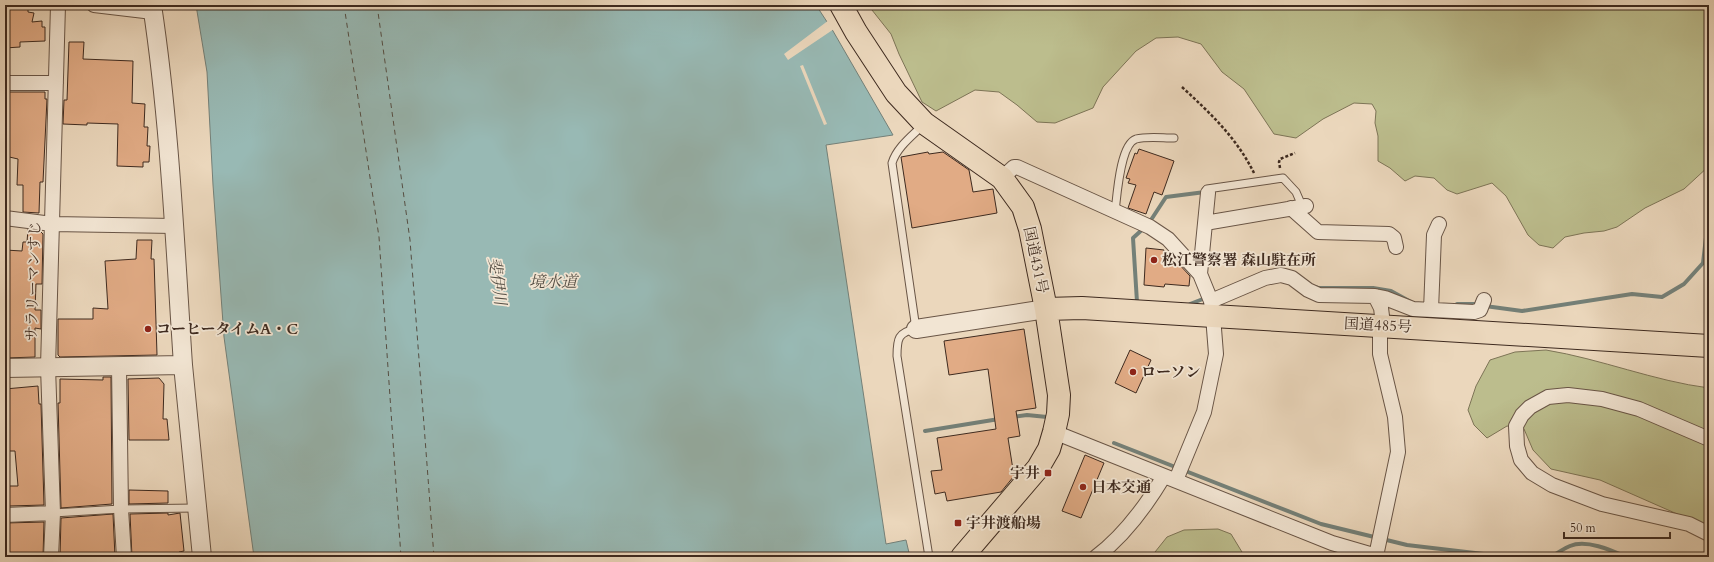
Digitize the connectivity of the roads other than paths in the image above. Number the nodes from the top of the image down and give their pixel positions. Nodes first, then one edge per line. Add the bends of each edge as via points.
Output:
1 (58, 5) edge
2 (94, 5) edge
3 (840, 5) edge
4 (153, 8) edge
5 (5, 83) edge
6 (56, 83) junction
7 (924, 123) junction
8 (1174, 138) dead end
9 (1002, 178) junction
10 (1208, 191) joint
11 (1300, 207) junction
12 (1115, 212) junction
13 (5, 218) edge
14 (1205, 223) junction
15 (52, 224) junction
16 (1439, 224) dead end
17 (174, 226) junction
18 (1396, 247) dead end
19 (1200, 274) junction
20 (1375, 296) junction
21 (1484, 300) dead end
22 (1211, 303) junction
23 (1046, 309) junction
24 (1431, 310) junction
25 (1382, 316) dead end
26 (916, 329) junction
27 (1380, 335) dead end
28 (1709, 346) edge
29 (183, 365) junction
30 (119, 366) junction
31 (48, 367) junction
32 (5, 368) edge
33 (1054, 432) junction
34 (1709, 439) edge
35 (1176, 474) junction
36 (196, 508) junction
37 (121, 509) junction
38 (53, 513) junction
39 (5, 515) edge
40 (1709, 534) edge
41 (1379, 548) edge
42 (51, 557) edge
43 (124, 557) edge
44 (202, 557) edge
45 (929, 557) edge
46 (962, 557) edge
47 (1096, 557) edge

1 - 6 street, サラリーマンすじ
2 - 4 street
3 - 7 highway, 国道431号 via 896,93
4 - 17 street
5 - 6 street
6 - 15 street, サラリーマンすじ
7 - 9 highway, 国道431号
7 - 26 lane via 894,156 892,163
8 - 12 lane via 1136,139 1130,143 1123,160
9 - 12 street via 1017,167
9 - 23 highway, 国道431号 via 1023,207
10 - 11 lane via 1283,178 1296,192
10 - 14 street
11 - 14 street
11 - 18 street via 1318,232 1389,234 1394,238
12 - 19 street via 1150,227 1168,239
13 - 15 street
14 - 19 street
15 - 17 street
15 - 31 street, サラリーマンすじ
16 - 24 street via 1434,235
17 - 29 street
19 - 22 street
20 - 22 street via 1319,295 1292,278 1281,275 1265,278
20 - 24 street via 1413,308
20 - 25 street
21 - 24 street via 1480,310 1474,312
22 - 23 highway, 国道485号
22 - 28 highway, 国道485号
22 - 35 street via 1216,354 1204,412
23 - 26 street
23 - 33 highway, 国道431号 via 1059,395
26 - 45 lane via 906,330 900,335 897,356
27 - 41 street via 1380,354 1396,417 1398,460
29 - 30 street
29 - 36 street
30 - 31 street
30 - 37 street
31 - 32 street
31 - 38 street, サラリーマンすじ
33 - 35 street
33 - 46 highway, 国道431号 via 1049,449 1038,468
34 - 40 street via 1639,409 1602,399 1568,394 1548,397 1530,407 1516,426 1521,460 1532,473 1552,485 1602,504 1689,524
35 - 41 street via 1332,542
35 - 47 street via 1151,497 1126,529
36 - 37 lane
36 - 44 street
37 - 38 lane
37 - 43 street
38 - 39 street
38 - 42 street, サラリーマンすじ

